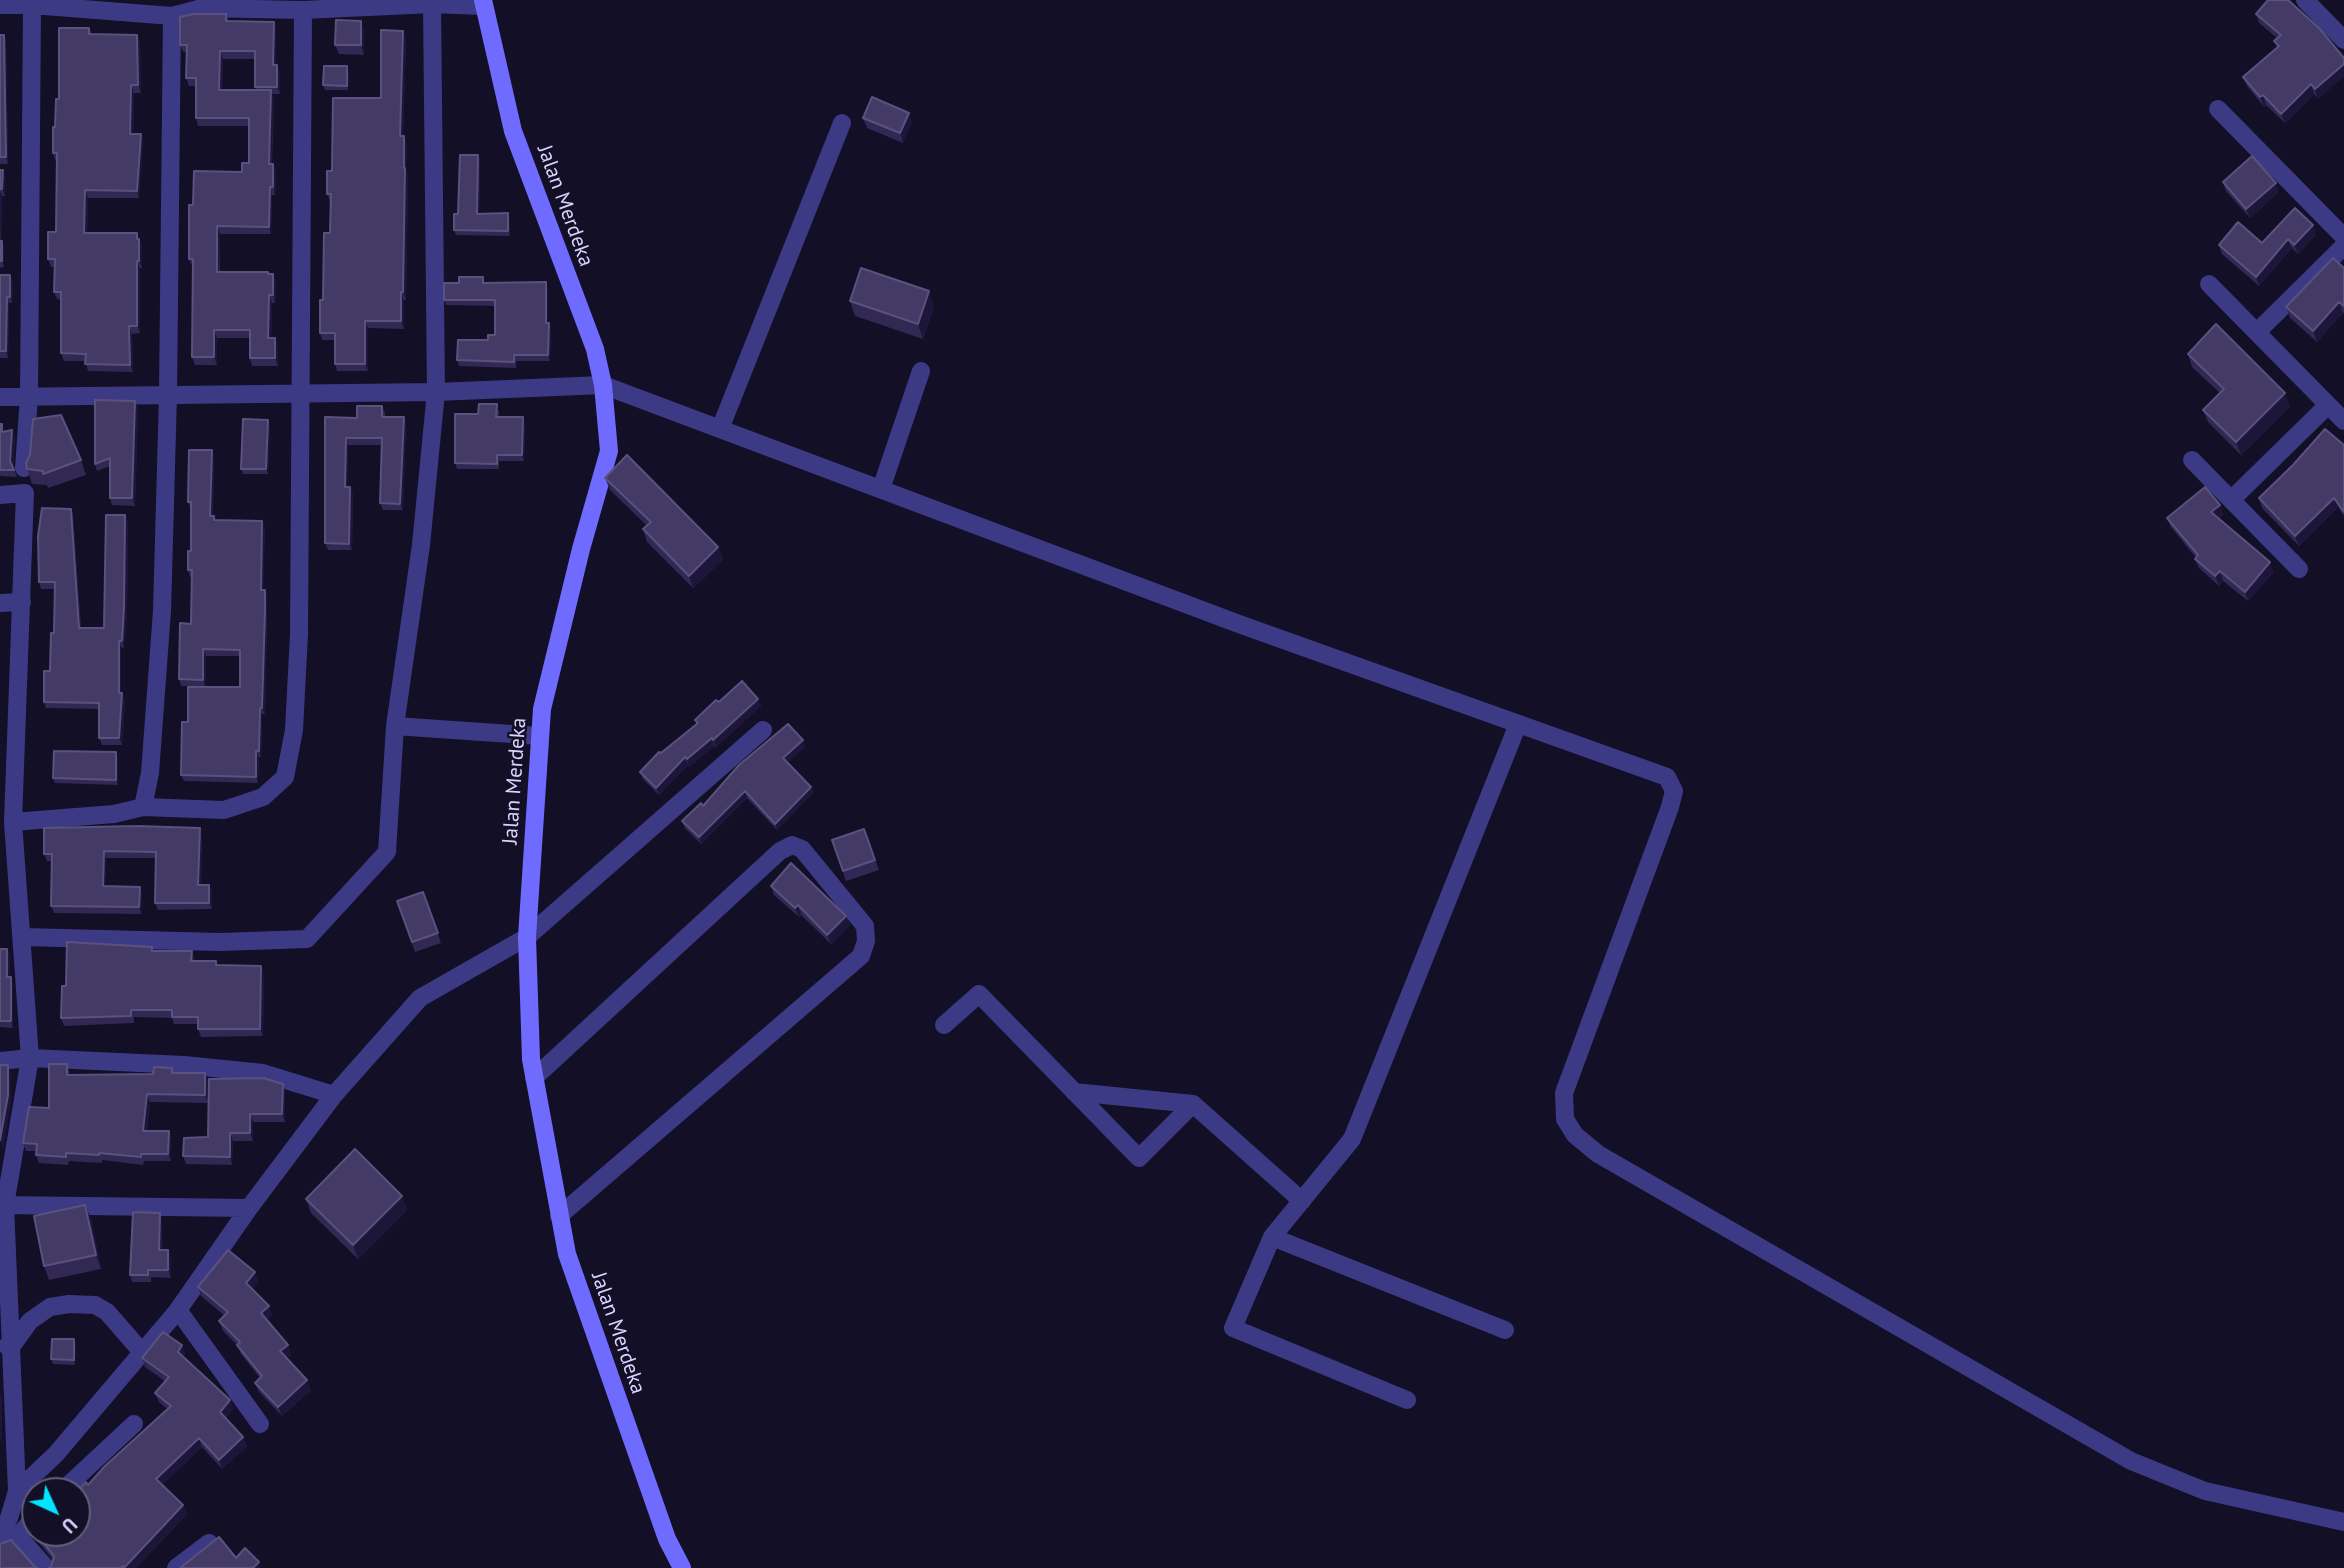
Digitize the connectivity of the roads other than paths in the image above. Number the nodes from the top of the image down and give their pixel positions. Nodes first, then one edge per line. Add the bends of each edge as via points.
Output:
1 (2305, 0) edge
2 (483, 3) edge
3 (199, 4) edge
4 (331, 4) edge
5 (432, 4) junction
6 (0, 5) edge
7 (32, 5) junction
8 (303, 10) junction
9 (172, 16) junction
10 (2344, 40) edge
11 (2218, 109) dead end
12 (842, 123) dead end
13 (2344, 237) edge
14 (2344, 246) edge
15 (2209, 284) dead end
16 (2257, 332) junction
17 (921, 371) dead end
18 (603, 385) junction
19 (436, 392) junction
20 (299, 393) junction
21 (168, 395) junction
22 (29, 396) junction
23 (0, 397) edge
24 (2328, 405) junction
25 (2344, 421) edge
26 (720, 429) junction
27 (2192, 460) dead end
28 (24, 468) edge
29 (881, 489) junction
30 (0, 495) edge
31 (2231, 500) junction
32 (2299, 569) dead end
33 (22, 602) junction
34 (0, 603) edge
35 (1518, 724) junction
36 (395, 726) junction
37 (762, 730) dead end
38 (540, 736) junction
39 (143, 807) junction
40 (13, 822) junction
41 (23, 937) junction
42 (527, 937) junction
43 (944, 1025) dead end
44 (30, 1058) junction
45 (0, 1061) edge
46 (534, 1078) junction
47 (1074, 1092) junction
48 (334, 1095) junction
49 (1193, 1104) junction
50 (1302, 1201) junction
51 (3, 1205) edge
52 (249, 1208) junction
53 (559, 1216) junction
54 (1272, 1237) junction
55 (178, 1310) junction
56 (1505, 1330) dead end
57 (6, 1346) edge
58 (142, 1351) junction
59 (1407, 1400) dead end
60 (134, 1424) dead end
61 (260, 1424) dead end
62 (8, 1472) edge
63 (77, 1477) edge
64 (17, 1492) junction
65 (2344, 1522) edge
66 (21, 1527) edge
67 (6, 1537) edge
68 (209, 1543) edge
69 (46, 1568) edge
70 (176, 1568) edge
71 (682, 1568) edge

1 - 10 street
2 - 5 street
2 - 18 street, Jalan Merdeka via 513,131 595,349
3 - 8 street
3 - 9 street
4 - 5 street
4 - 8 street
5 - 19 street
6 - 7 street
7 - 9 street
7 - 22 street
8 - 20 street
9 - 21 street
11 - 13 street
12 - 26 street
14 - 16 street
15 - 16 street
16 - 24 street
17 - 29 street
18 - 19 street
18 - 26 street
18 - 38 street, Jalan Merdeka via 609,451 545,695
19 - 20 street
19 - 36 street via 421,545
20 - 21 street
20 - 39 street via 299,634 294,730 285,777 263,797 224,810
21 - 22 street
21 - 39 street via 162,611 150,773
22 - 23 street
22 - 28 street
24 - 25 street
24 - 31 street
26 - 29 street
27 - 31 street
29 - 35 street
30 - 33 street via 25,493
31 - 32 street
33 - 34 street
33 - 40 street
35 - 50 street via 1352,1139
35 - 65 street via 1667,778 1674,791 1564,1093 1565,1119 1575,1135 1598,1154 2131,1461 2205,1491
36 - 38 street
36 - 41 street via 387,852 307,939 220,942
37 - 42 street
38 - 42 street, Jalan Merdeka
39 - 40 street via 114,814
40 - 41 street
41 - 44 street
42 - 46 street, Jalan Merdeka
42 - 48 street via 420,998
43 - 47 street via 979,994
44 - 45 street
44 - 48 street via 263,1073
44 - 51 street
46 - 53 street, Jalan Merdeka
46 - 53 street via 780,851 792,845 802,849 865,926 861,956
47 - 49 street
47 - 49 street via 1139,1158
48 - 52 street
49 - 50 street
50 - 54 street
51 - 52 street
51 - 57 street
52 - 55 street
53 - 71 street, Jalan Merdeka via 567,1254 667,1539
54 - 56 street
54 - 59 street via 1233,1328
55 - 58 street
55 - 61 street
57 - 58 street via 50,1307 95,1305
57 - 62 street
58 - 64 street via 56,1454
60 - 63 street
62 - 64 street
64 - 67 street
66 - 67 street
67 - 69 street
68 - 70 street

